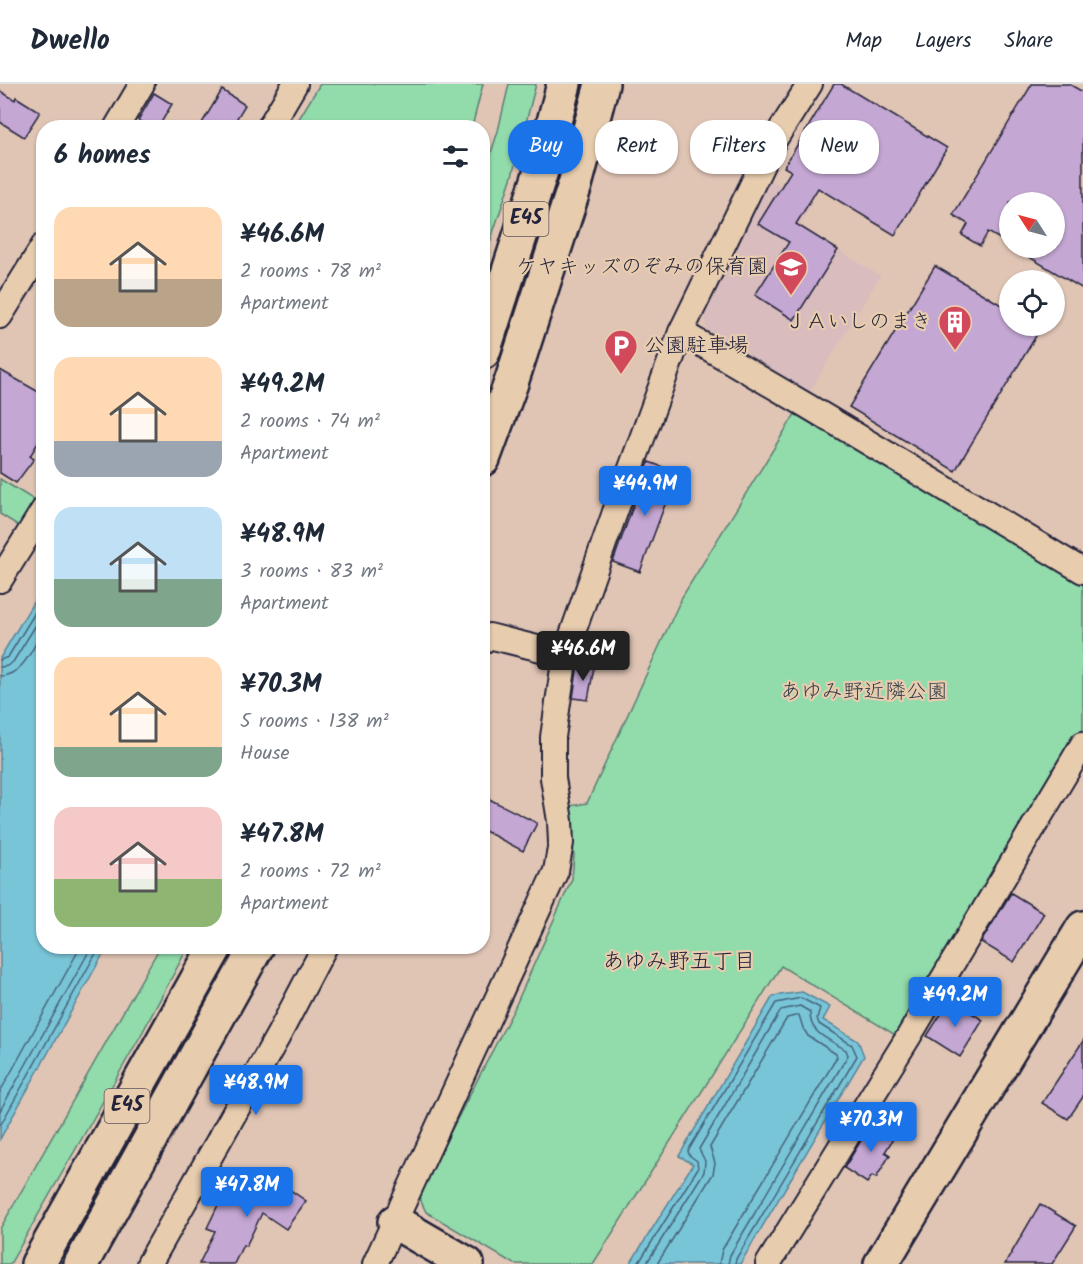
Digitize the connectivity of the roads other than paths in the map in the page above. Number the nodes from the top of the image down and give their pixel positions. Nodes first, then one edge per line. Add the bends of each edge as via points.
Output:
1 (142, 84) edge
2 (295, 84) edge
3 (564, 84) edge
4 (602, 84) edge
5 (810, 84) edge
6 (121, 120) edge
7 (274, 120) edge
8 (36, 258) edge
9 (0, 316) edge
10 (490, 330) edge
11 (681, 332) junction
12 (490, 440) edge
13 (36, 526) edge
14 (1083, 571) edge
15 (0, 580) edge
16 (490, 636) edge
17 (565, 655) junction
18 (1083, 744) edge
19 (1083, 928) edge
20 (212, 954) edge
21 (253, 954) edge
22 (321, 954) edge
23 (395, 1222) junction
24 (38, 1264) edge
25 (81, 1264) edge
26 (149, 1264) edge
27 (375, 1264) edge
28 (466, 1264) edge
29 (768, 1264) edge
30 (881, 1264) edge

1 - 6 street
2 - 7 street
3 - 10 main road, E45 via 541,171
4 - 12 main road, E45 via 575,185
5 - 11 street via 773,142
8 - 9 street
11 - 14 street
11 - 17 street
13 - 15 street
16 - 17 street
17 - 23 street via 553,737 553,778 561,843 556,871
18 - 29 street
19 - 30 main road
20 - 24 main road, E45
21 - 25 main road, E45
22 - 26 street
23 - 27 street
23 - 28 main road

